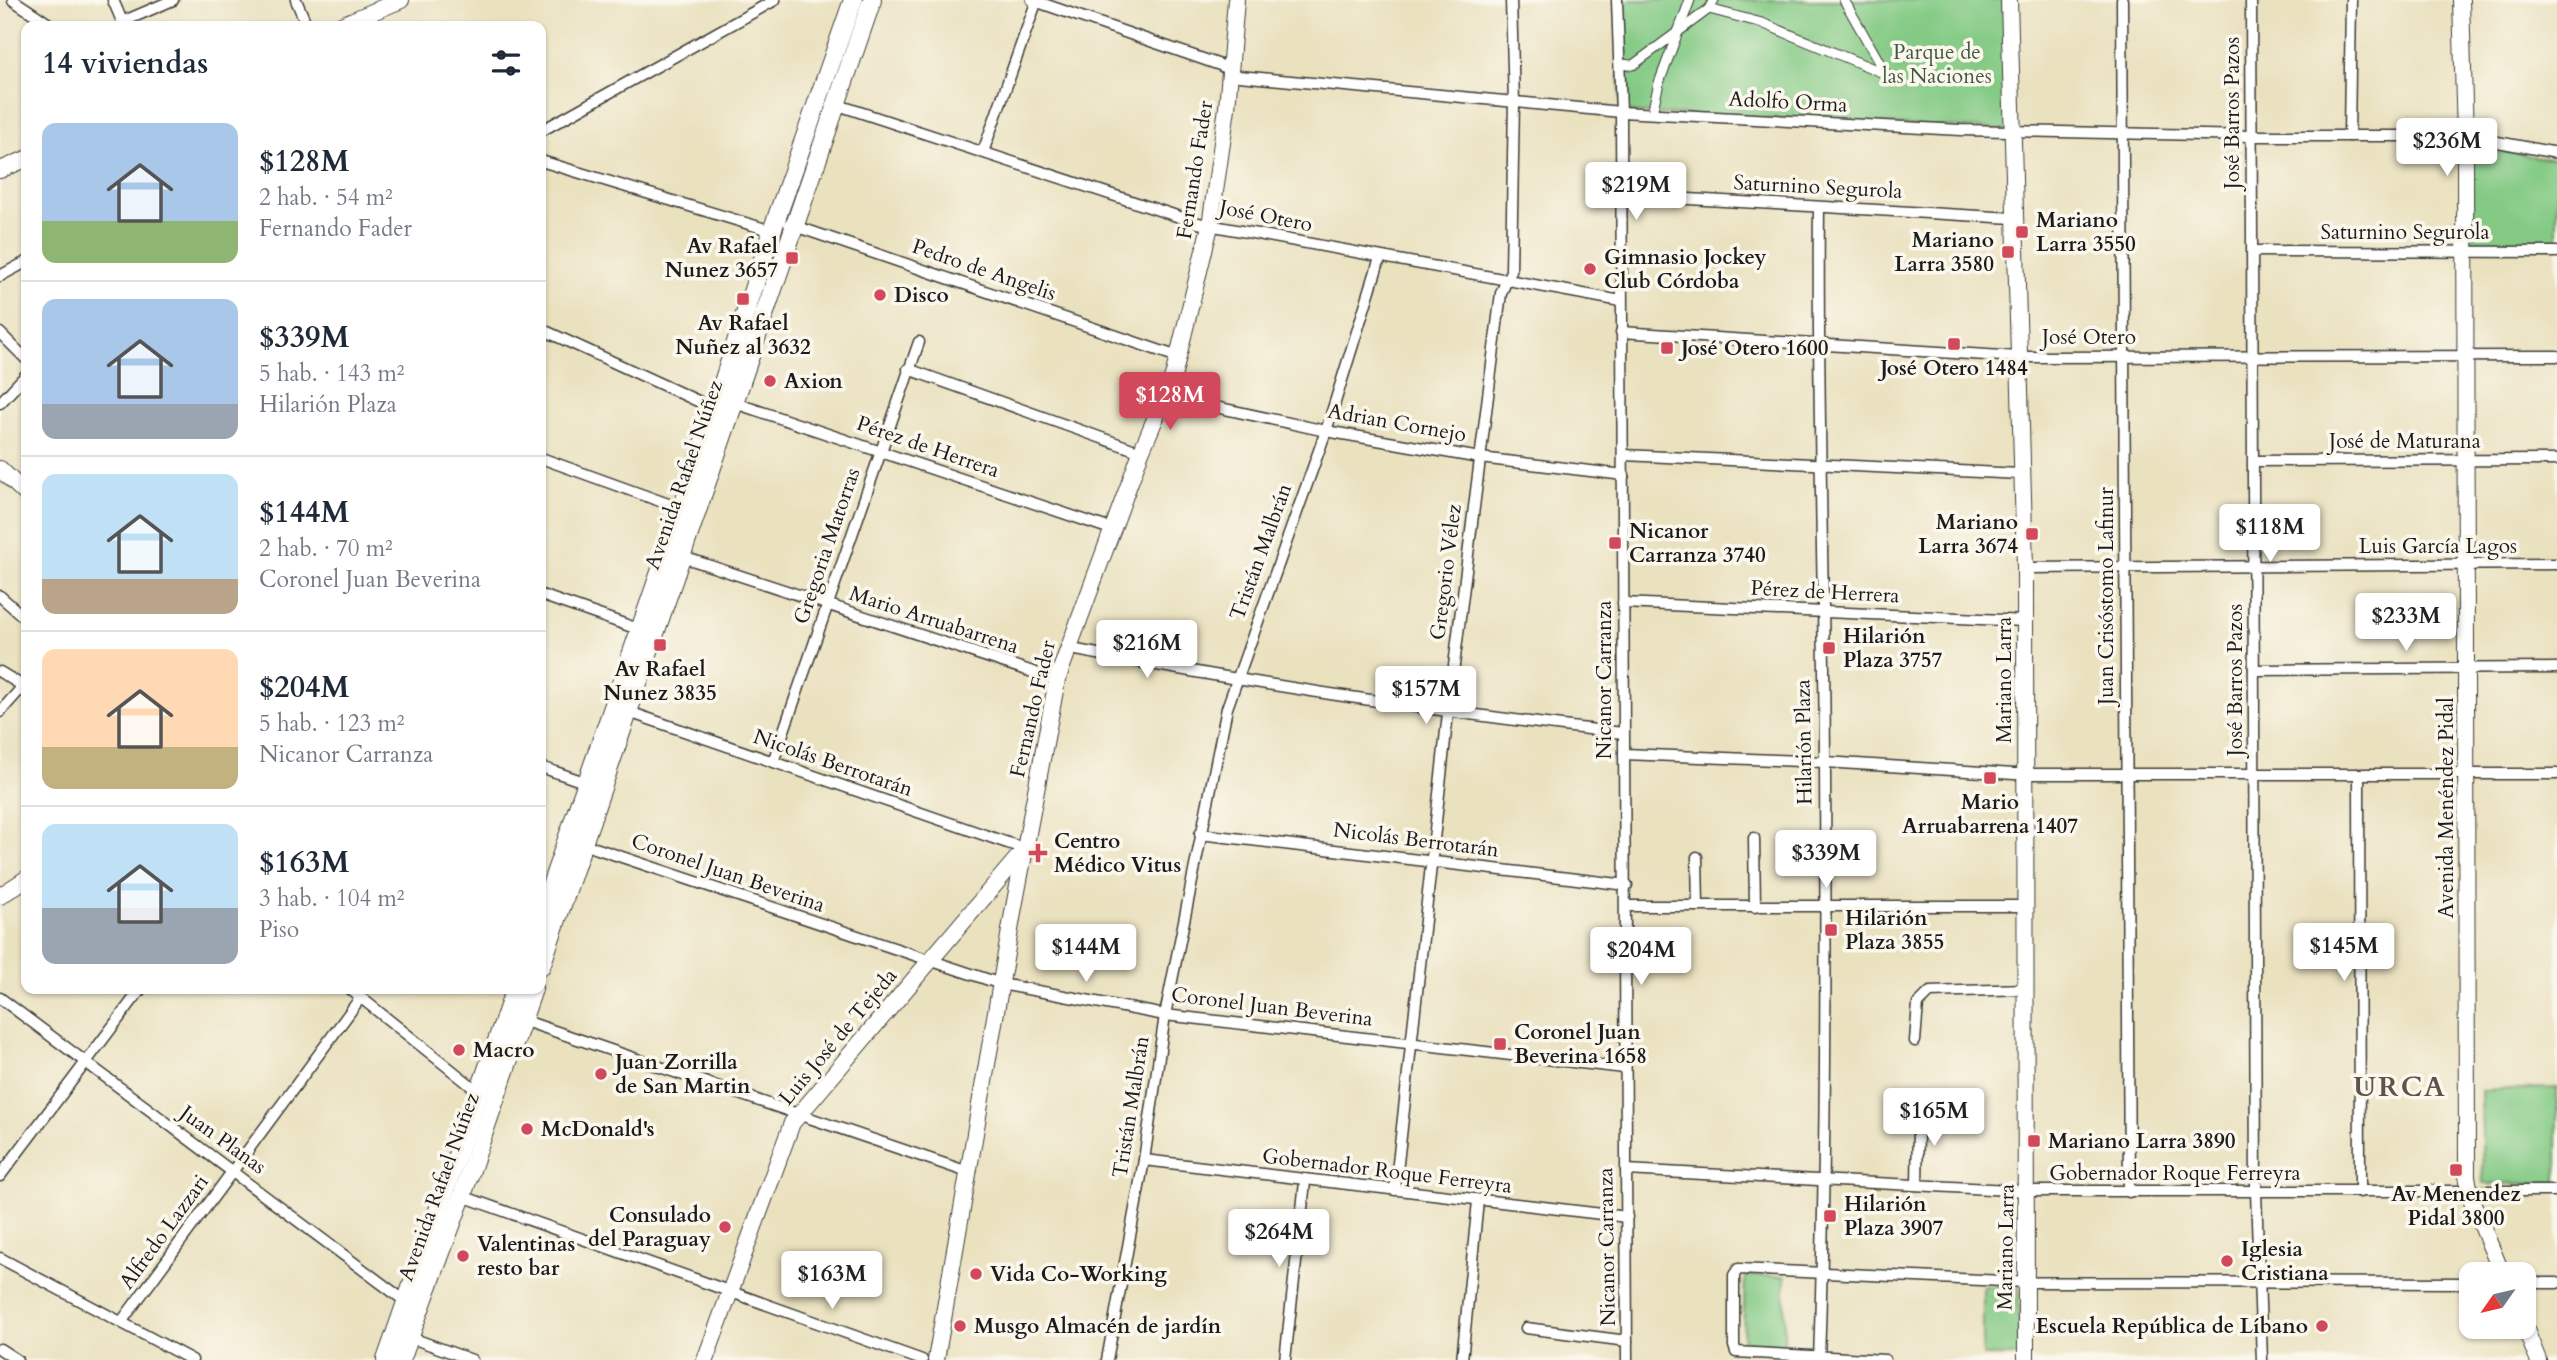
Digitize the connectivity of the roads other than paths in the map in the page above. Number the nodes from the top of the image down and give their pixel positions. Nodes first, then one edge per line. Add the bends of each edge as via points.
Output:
1 (13, 0) edge
2 (113, 0) edge
3 (173, 0) edge
4 (296, 0) edge
5 (401, 0) edge
6 (775, 0) edge
7 (853, 0) edge
8 (872, 0) edge
9 (1236, 0) edge
10 (1511, 0) edge
11 (1617, 0) edge
12 (1690, 0) edge
13 (1844, 0) edge
14 (2009, 0) edge
15 (2122, 0) edge
16 (2251, 0) edge
17 (2351, 0) edge
18 (2461, 0) edge
19 (1035, 1) edge
20 (1712, 4) edge
21 (44, 21) edge
22 (122, 21) edge
23 (129, 21) edge
24 (305, 21) edge
25 (351, 21) edge
26 (1678, 32) junction
27 (1620, 64) junction
28 (1230, 71) junction
29 (1514, 102) junction
30 (835, 104) junction
31 (1621, 112) junction
32 (1652, 113) junction
33 (546, 128) edge
34 (2012, 130) junction
35 (2124, 133) junction
36 (2251, 136) junction
37 (2349, 136) junction
38 (2465, 136) junction
39 (983, 152) junction
40 (2557, 153) edge
41 (21, 161) edge
42 (546, 162) edge
43 (0, 170) edge
44 (1620, 195) junction
45 (1819, 207) junction
46 (2013, 218) junction
47 (781, 225) junction
48 (1210, 226) junction
49 (2253, 251) junction
50 (2466, 252) junction
51 (2557, 252) edge
52 (1380, 258) junction
53 (21, 265) edge
54 (0, 276) edge
55 (1506, 282) junction
56 (1620, 301) junction
57 (546, 331) edge
58 (1621, 331) junction
59 (0, 333) edge
60 (919, 342) dead end
61 (1817, 346) junction
62 (21, 354) edge
63 (2252, 355) junction
64 (2466, 355) junction
65 (2124, 356) junction
66 (2557, 356) edge
67 (1178, 357) junction
68 (2018, 357) junction
69 (908, 369) junction
70 (21, 380) edge
71 (1166, 397) junction
72 (732, 402) junction
73 (0, 403) edge
74 (713, 408) junction
75 (1326, 431) junction
76 (879, 450) junction
77 (1141, 452) junction
78 (1623, 455) junction
79 (1480, 458) junction
80 (546, 460) edge
81 (2466, 460) junction
82 (2557, 460) edge
83 (2254, 461) junction
84 (1819, 467) junction
85 (0, 469) edge
86 (2021, 474) junction
87 (1623, 475) junction
88 (21, 489) edge
89 (682, 509) junction
90 (1111, 529) junction
91 (680, 556) junction
92 (2557, 564) edge
93 (2466, 565) junction
94 (2254, 566) junction
95 (2025, 568) junction
96 (2126, 568) junction
97 (0, 596) edge
98 (546, 597) edge
99 (1623, 603) junction
100 (827, 606) junction
101 (1821, 610) junction
102 (21, 615) edge
103 (2025, 621) junction
104 (640, 629) junction
105 (1066, 648) junction
106 (2467, 668) junction
107 (2557, 668) edge
108 (2254, 670) junction
109 (0, 673) edge
110 (1056, 680) junction
111 (1234, 681) junction
112 (21, 683) edge
113 (21, 689) edge
114 (0, 712) edge
115 (629, 712) junction
116 (1448, 713) junction
117 (1623, 733) junction
118 (1624, 754) junction
119 (773, 762) junction
120 (1825, 762) junction
121 (546, 769) edge
122 (2126, 773) junction
123 (2255, 773) junction
124 (2026, 774) junction
125 (2359, 774) junction
126 (2467, 774) junction
127 (2557, 774) edge
128 (587, 783) junction
129 (573, 826) junction
130 (1200, 834) junction
131 (1754, 838) dead end
132 (583, 844) junction
133 (1025, 849) junction
134 (1697, 858) dead end
135 (1432, 861) junction
136 (21, 882) edge
137 (1627, 885) junction
138 (0, 897) edge
139 (546, 900) edge
140 (1627, 906) junction
141 (1698, 906) junction
142 (1824, 906) junction
143 (2025, 906) junction
144 (1755, 907) junction
145 (546, 939) edge
146 (929, 961) junction
147 (1001, 984) junction
148 (2025, 989) junction
149 (137, 994) edge
150 (357, 994) edge
151 (512, 994) edge
152 (531, 994) edge
153 (361, 997) junction
154 (0, 998) edge
155 (1165, 1014) junction
156 (522, 1020) junction
157 (1915, 1041) dead end
158 (1410, 1042) junction
159 (85, 1062) junction
160 (1624, 1068) junction
161 (479, 1092) junction
162 (1923, 1108) dead end
163 (797, 1116) junction
164 (1144, 1160) junction
165 (1626, 1170) junction
166 (233, 1171) junction
167 (968, 1172) junction
168 (0, 1176) edge
169 (1305, 1182) junction
170 (1824, 1182) junction
171 (1917, 1185) junction
172 (1395, 1191) junction
173 (2028, 1191) junction
174 (2469, 1191) junction
175 (2557, 1191) edge
176 (2129, 1192) junction
177 (2256, 1192) junction
178 (2360, 1192) junction
179 (462, 1196) junction
180 (1478, 1201) junction
181 (1626, 1217) junction
182 (0, 1258) edge
183 (2497, 1262) edge
184 (1822, 1271) junction
185 (2026, 1282) junction
186 (2260, 1282) junction
187 (2459, 1283) edge
188 (2536, 1283) edge
189 (2557, 1283) edge
190 (730, 1291) junction
191 (407, 1301) junction
192 (415, 1320) junction
193 (122, 1321) junction
194 (1526, 1328) dead end
195 (410, 1337) junction
196 (2530, 1339) edge
197 (1627, 1341) junction
198 (0, 1349) edge
199 (1819, 1358) edge
200 (17, 1360) edge
201 (192, 1360) edge
202 (386, 1360) edge
203 (401, 1360) edge
204 (472, 1360) edge
205 (705, 1360) edge
206 (922, 1360) edge
207 (936, 1360) edge
208 (1107, 1360) edge
209 (1285, 1360) edge
210 (1462, 1360) edge
211 (1627, 1360) edge
212 (1885, 1360) edge
213 (2026, 1360) edge
214 (2262, 1360) edge
215 (2538, 1360) edge

1 - 21 street
2 - 22 street
3 - 23 street
4 - 24 street
5 - 25 main road
6 - 33 street
7 - 47 main road, Avenida Rafael Núñez
8 - 30 main road, Avenida Rafael Núñez
9 - 28 main road, Fernando Fader
10 - 29 street, Gregorio Vélez
11 - 27 street, Nicanor Carranza
12 - 26 street
13 - 20 street via 1886,74
14 - 34 main road, Mariano Larra
15 - 35 street, Juan Crisóstomo Lafinur
16 - 36 street, José Barros Pazos
17 - 37 street
18 - 38 main road, Avenida Menéndez Pidal
19 - 28 street, Adolfo Orma
19 - 39 street
20 - 26 street
26 - 27 street via 1633,65
26 - 32 street
27 - 31 street, Nicanor Carranza
28 - 29 street, Adolfo Orma via 1238,76
28 - 48 main road, Fernando Fader
29 - 31 street, Adolfo Orma
29 - 55 street, Gregorio Vélez via 1511,271
30 - 39 street, José Otero
30 - 47 main road, Avenida Rafael Núñez
31 - 32 street, Adolfo Orma
31 - 44 street, Nicanor Carranza
32 - 34 street, Adolfo Orma
34 - 35 street, Adolfo Orma
34 - 46 main road, Mariano Larra
35 - 36 street, Adolfo Orma
35 - 65 street, Juan Crisóstomo Lafinur
36 - 37 street, Adolfo Orma
36 - 49 street, José Barros Pazos
37 - 38 street, Adolfo Orma
38 - 40 street, Adolfo Orma
38 - 50 main road, Avenida Menéndez Pidal
39 - 48 street, José Otero
41 - 43 main road
42 - 47 street, Pedro de Angelis
44 - 45 street, Saturnino Segurola
44 - 56 street, Nicanor Carranza
45 - 46 street, Saturnino Segurola
45 - 61 street, Hilarión Plaza
46 - 68 main road, Mariano Larra
47 - 67 street, Pedro de Angelis
47 - 72 main road, Avenida Rafael Núñez
47 - 74 main road, Avenida Rafael Núñez
48 - 52 street, José Otero
48 - 67 main road, Fernando Fader
49 - 50 street, Saturnino Segurola
49 - 63 street, José Barros Pazos
50 - 51 street, Saturnino Segurola
50 - 64 main road, Avenida Menéndez Pidal
52 - 55 street, José Otero
52 - 75 street, Tristán Malbrán
53 - 54 street
55 - 56 street, José Otero
55 - 79 street, Gregorio Vélez
56 - 58 street, Nicanor Carranza
57 - 74 street
58 - 61 street, José Otero
58 - 78 street, Nicanor Carranza
59 - 62 street
60 - 69 street, Gregoria Matorras
61 - 68 street, José Otero
61 - 84 street, Hilarión Plaza
63 - 64 street, José Otero
63 - 65 street, José Otero
63 - 83 street, José Barros Pazos
64 - 66 street, José Otero
64 - 81 main road, Avenida Menéndez Pidal
65 - 68 street, José Otero
65 - 96 street, Juan Crisóstomo Lafinur
67 - 71 main road, Fernando Fader
68 - 86 main road, Mariano Larra
69 - 76 street, Gregoria Matorras
69 - 77 street
70 - 73 street
71 - 75 street, Adrian Cornejo
71 - 77 main road, Fernando Fader
72 - 76 street, Pérez de Herrera
72 - 91 main road, Avenida Rafael Núñez
74 - 89 main road, Avenida Rafael Núñez
75 - 79 street, Adrian Cornejo
75 - 111 street, Tristán Malbrán
76 - 90 street, Pérez de Herrera
76 - 100 street, Gregoria Matorras
77 - 90 main road, Fernando Fader
78 - 84 street
78 - 87 street, Nicanor Carranza
79 - 87 street, Adrian Cornejo
79 - 116 street, Gregorio Vélez
80 - 89 street
81 - 82 street, José de Maturana
81 - 83 street, José de Maturana
81 - 93 main road, Avenida Menéndez Pidal
83 - 94 street, José Barros Pazos
84 - 86 street
84 - 101 street, Hilarión Plaza
85 - 88 main road
86 - 95 main road, Mariano Larra
87 - 99 street, Nicanor Carranza
89 - 104 main road, Avenida Rafael Núñez
90 - 105 main road, Fernando Fader
91 - 100 street, Mario Arruabarrena
91 - 115 main road, Avenida Rafael Núñez
92 - 93 street, Luis García Lagos
93 - 94 street, Luis García Lagos
93 - 106 main road, Avenida Menéndez Pidal
94 - 96 street, Luis García Lagos
94 - 108 street, José Barros Pazos
95 - 96 street, Luis García Lagos
95 - 103 main road, Mariano Larra
96 - 122 street, Juan Crisóstomo Lafinur
97 - 102 street
98 - 104 street
99 - 101 street, Pérez de Herrera
99 - 117 street, Nicanor Carranza
100 - 110 street, Mario Arruabarrena
100 - 119 street, Gregoria Matorras
101 - 103 street, Pérez de Herrera
101 - 120 street, Hilarión Plaza
103 - 124 main road, Mariano Larra
104 - 128 main road, Avenida Rafael Núñez
105 - 110 main road, Fernando Fader
105 - 111 street
106 - 107 street
106 - 108 street
106 - 126 main road, Avenida Menéndez Pidal
108 - 123 street, José Barros Pazos
109 - 112 street
110 - 133 main road, Fernando Fader
111 - 116 street
111 - 130 street, Tristán Malbrán
113 - 114 street
115 - 119 street, Nicolás Berrotarán
115 - 132 main road, Avenida Rafael Núñez
116 - 117 street
116 - 135 street, Gregorio Vélez
117 - 118 street, Nicanor Carranza
118 - 120 street
118 - 137 street, Nicanor Carranza
119 - 133 street, Nicolás Berrotarán
120 - 124 street
120 - 142 street, Hilarión Plaza
121 - 128 street
122 - 123 street
122 - 124 street
122 - 176 street, Juan Crisóstomo Lafinur
123 - 125 street
123 - 177 street, José Barros Pazos
124 - 143 main road, Mariano Larra
125 - 126 street
125 - 178 street
126 - 127 street
126 - 174 main road, Avenida Menéndez Pidal
128 - 129 main road, Avenida Rafael Núñez
129 - 132 street
129 - 139 main road, Avenida Rafael Núñez
130 - 135 street, Nicolás Berrotarán
130 - 155 street, Tristán Malbrán
131 - 144 street
132 - 145 main road, Avenida Rafael Núñez
132 - 146 street, Coronel Juan Beverina
133 - 146 main road, Luis José de Tejeda
133 - 147 main road, Fernando Fader
134 - 141 street
135 - 137 street, Nicolás Berrotarán
135 - 158 street, Gregorio Vélez
136 - 138 main road
137 - 140 street, Nicanor Carranza
140 - 141 street
140 - 160 street, Nicanor Carranza
141 - 144 street
142 - 143 street
142 - 144 street
142 - 170 street, Hilarión Plaza
143 - 148 main road, Mariano Larra
146 - 147 street, Coronel Juan Beverina
146 - 163 main road, Luis José de Tejeda
147 - 155 street, Coronel Juan Beverina
147 - 167 main road, Fernando Fader
148 - 157 street via 1930,992 1918,1004
148 - 173 main road, Mariano Larra
149 - 159 street
150 - 153 street
151 - 161 main road, Avenida Rafael Núñez
152 - 156 main road, Avenida Rafael Núñez
153 - 161 street
153 - 166 street, Alfredo Lazzari
154 - 159 street, Juan Planas
155 - 158 street, Coronel Juan Beverina
155 - 164 street, Tristán Malbrán
156 - 163 street
156 - 179 main road, Avenida Rafael Núñez
158 - 160 street, Coronel Juan Beverina
158 - 172 street, Gregorio Vélez
159 - 166 street, Juan Planas
159 - 168 street
160 - 165 street, Nicanor Carranza
161 - 191 main road, Avenida Rafael Núñez
162 - 171 street via 1918,1127
163 - 167 street
163 - 190 main road, Luis José de Tejeda
164 - 169 street, Gobernador Roque Ferreyra
164 - 208 street, Tristán Malbrán
165 - 170 street, Gobernador Roque Ferreyra
165 - 181 street, Nicanor Carranza
166 - 191 street, Juan Planas
166 - 193 street, Alfredo Lazzari
167 - 207 main road, Fernando Fader
169 - 172 street, Gobernador Roque Ferreyra
169 - 209 street
170 - 171 street, Gobernador Roque Ferreyra
170 - 184 street, Hilarión Plaza
171 - 173 street, Gobernador Roque Ferreyra
172 - 180 street, Gobernador Roque Ferreyra
173 - 176 street, Gobernador Roque Ferreyra
173 - 185 main road, Mariano Larra
174 - 175 street, Gobernador Roque Ferreyra
174 - 178 street, Gobernador Roque Ferreyra
174 - 183 main road, Avenida Menéndez Pidal
176 - 177 street, Gobernador Roque Ferreyra
177 - 178 street, Gobernador Roque Ferreyra
177 - 186 street, José Barros Pazos
179 - 190 street
179 - 192 main road, Avenida Rafael Núñez
180 - 181 street, Gobernador Roque Ferreyra
180 - 210 street
181 - 197 street, Nicanor Carranza
182 - 193 street
184 - 185 street
184 - 199 street, Hilarión Plaza
184 - 199 street via 1738,1269 1734,1299 1737,1352
185 - 186 street
185 - 213 main road, Mariano Larra
186 - 187 street
186 - 214 street, José Barros Pazos
188 - 189 street
190 - 205 main road, Luis José de Tejeda
190 - 206 street
191 - 192 street
191 - 202 main road, Avenida Rafael Núñez
192 - 195 main road, Avenida Rafael Núñez
193 - 201 street
194 - 197 street
195 - 203 main road, Avenida Rafael Núñez
195 - 204 street
196 - 215 main road
197 - 211 street, Nicanor Carranza
198 - 200 street
199 - 212 street

